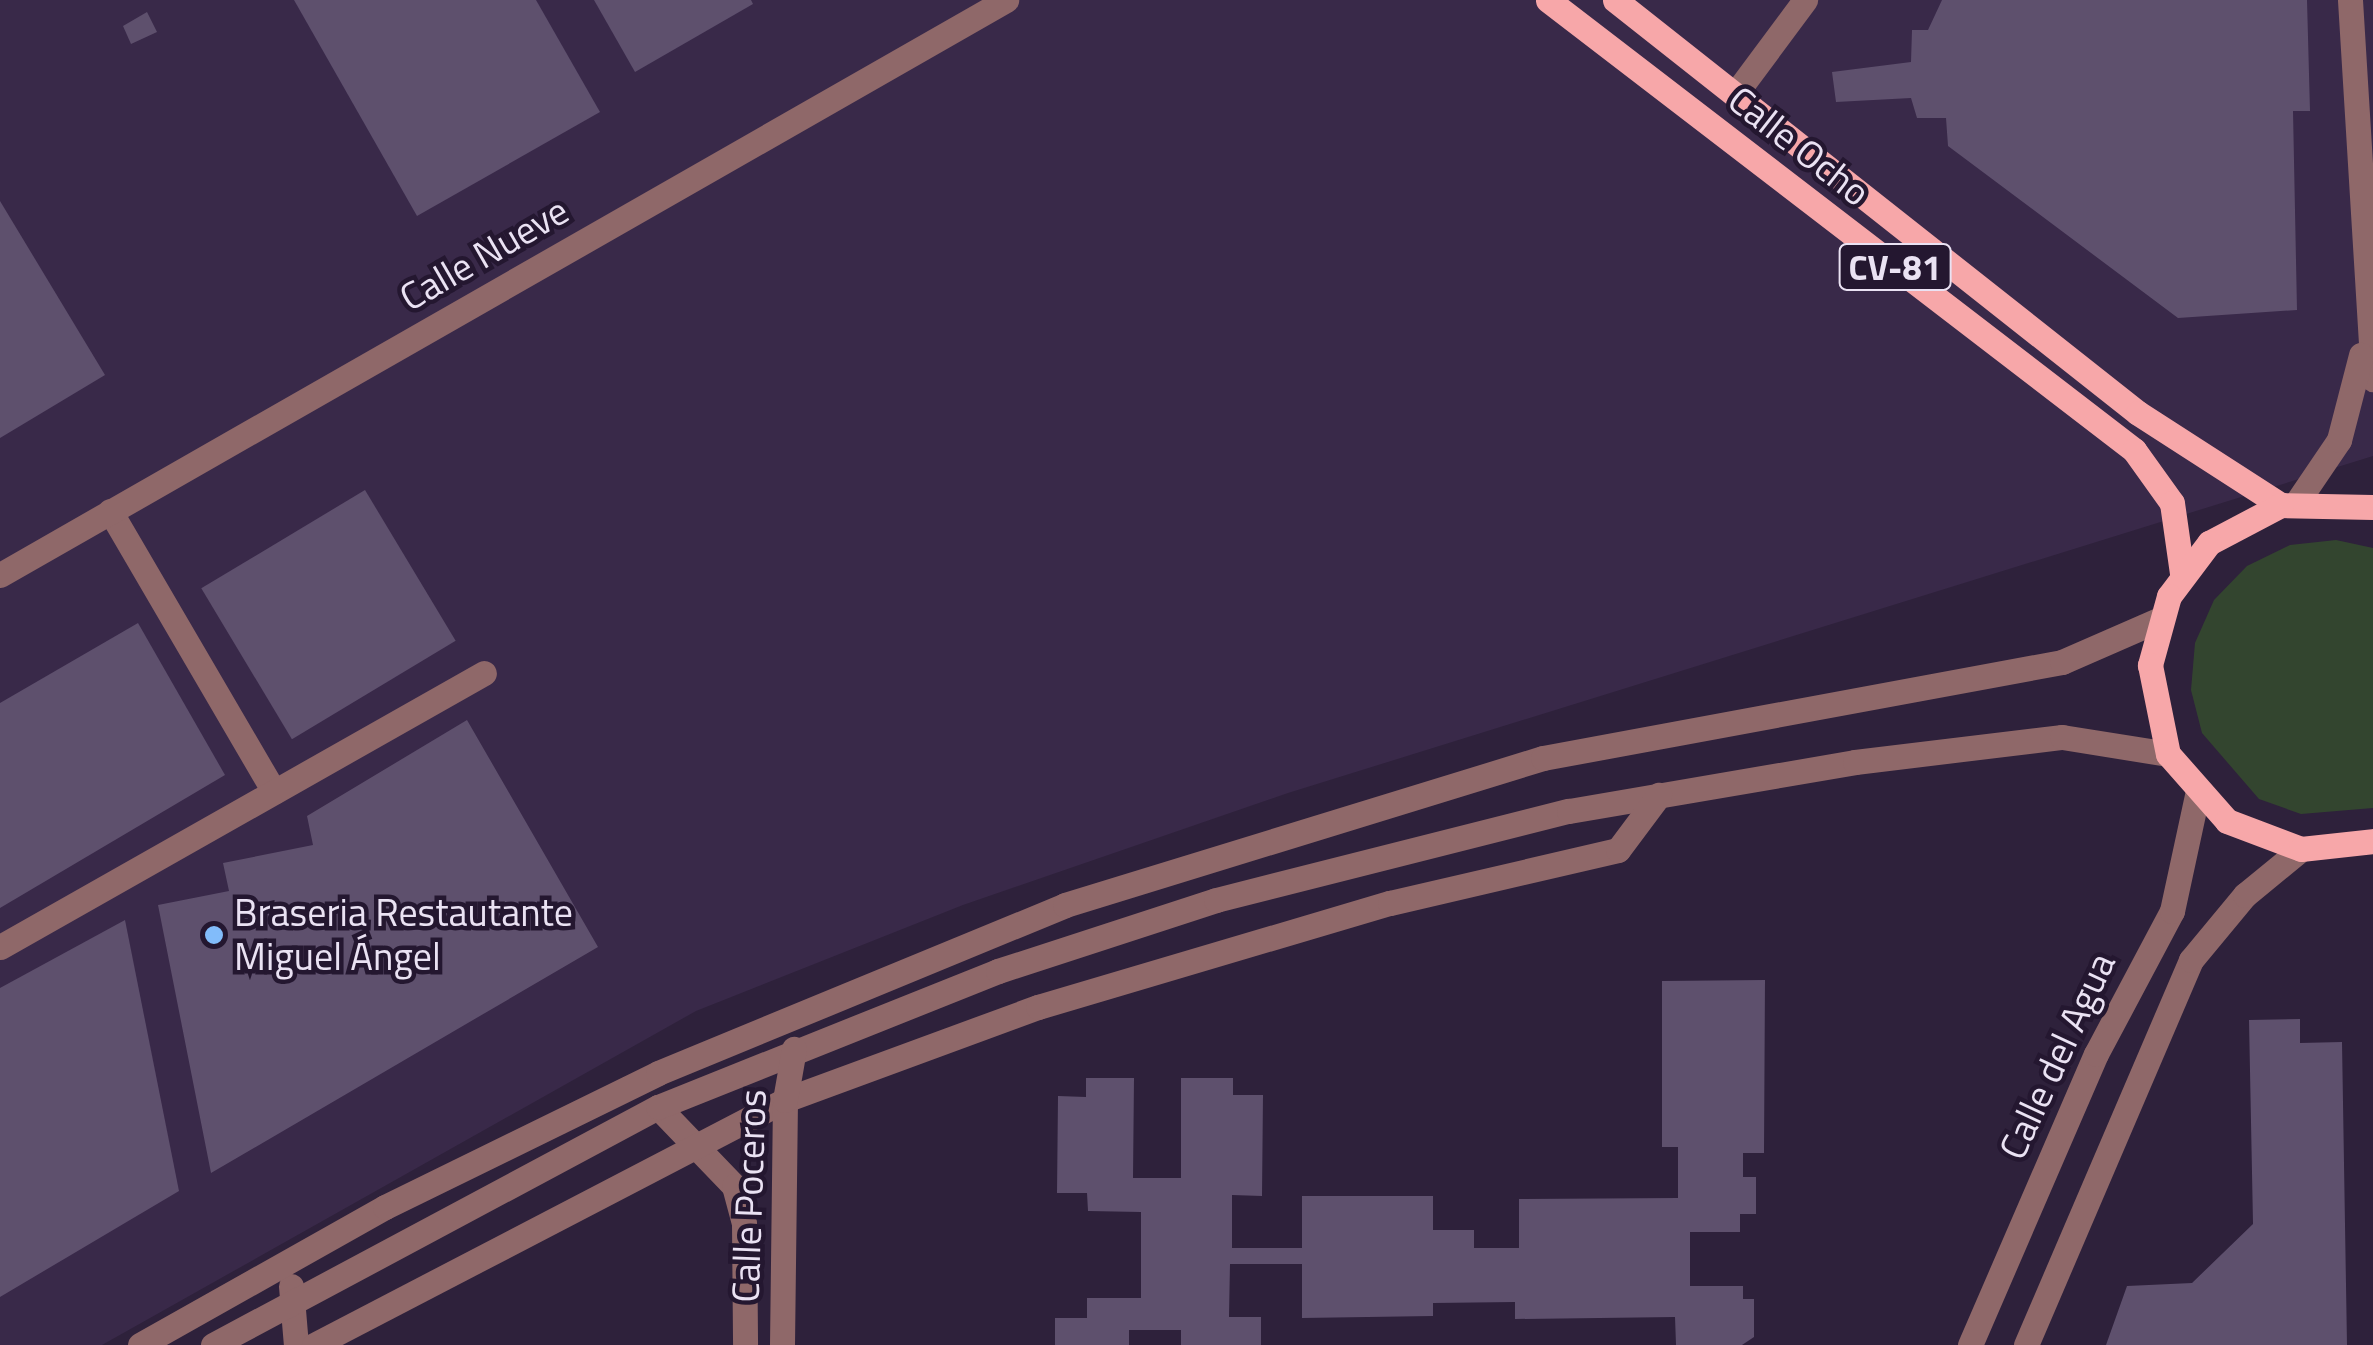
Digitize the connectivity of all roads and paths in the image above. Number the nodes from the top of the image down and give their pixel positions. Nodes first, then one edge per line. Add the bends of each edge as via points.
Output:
1 (1006, 0) edge
2 (1548, 0) edge
3 (1615, 0) edge
4 (1805, 0) edge
5 (2350, 0) edge
6 (1736, 92) junction
7 (2364, 335) junction
8 (2373, 379) edge
9 (2289, 503) junction
10 (2373, 506) edge
11 (110, 511) junction
12 (2182, 573) junction
13 (0, 575) edge
14 (2158, 620) junction
15 (484, 673) dead end
16 (2168, 754) junction
17 (274, 792) junction
18 (1659, 795) junction
19 (2197, 795) junction
20 (2373, 842) edge
21 (2301, 849) junction
22 (0, 947) edge
23 (794, 1049) junction
24 (785, 1100) junction
25 (658, 1107) junction
26 (697, 1141) junction
27 (300, 1255) junction
28 (289, 1300) junction
29 (140, 1345) edge
30 (213, 1345) edge
31 (296, 1345) edge
32 (314, 1345) edge
33 (745, 1345) edge
34 (782, 1345) edge
35 (1970, 1345) edge
36 (2026, 1345) edge

1 - 11 street, Calle Nueve
2 - 12 main road, Calle Ocho / CV-81 via 2134,450 2172,503
3 - 6 main road, Calle Ocho / CV-81
4 - 6 street
5 - 7 street
6 - 9 main road, Calle Ocho / CV-81 via 2138,413
7 - 8 street
7 - 9 street via 2339,440
9 - 10 main road
9 - 12 main road via 2210,543
11 - 13 street, Calle Nueve
11 - 17 street
12 - 14 main road
14 - 16 main road via 2153,711
14 - 27 street via 2062,662 1637,736 1164,870 658,1073
15 - 17 street
16 - 18 street via 2062,736
16 - 19 main road
17 - 22 street
18 - 23 street via 1266,885
18 - 24 street via 1618,850 1390,903 1038,1006
19 - 21 main road via 2227,821
19 - 35 street, Calle del Agua via 2178,896 2096,1054
20 - 21 main road
21 - 36 street via 2245,895 2191,960
23 - 24 street, Calle Poceros
23 - 25 street
24 - 26 street
24 - 34 street, Calle Poceros
25 - 26 street, Calle Poceros
25 - 28 street
26 - 32 street
26 - 33 street, Calle Poceros via 734,1186 744,1224
27 - 28 street
27 - 29 street
28 - 30 street
28 - 31 street

